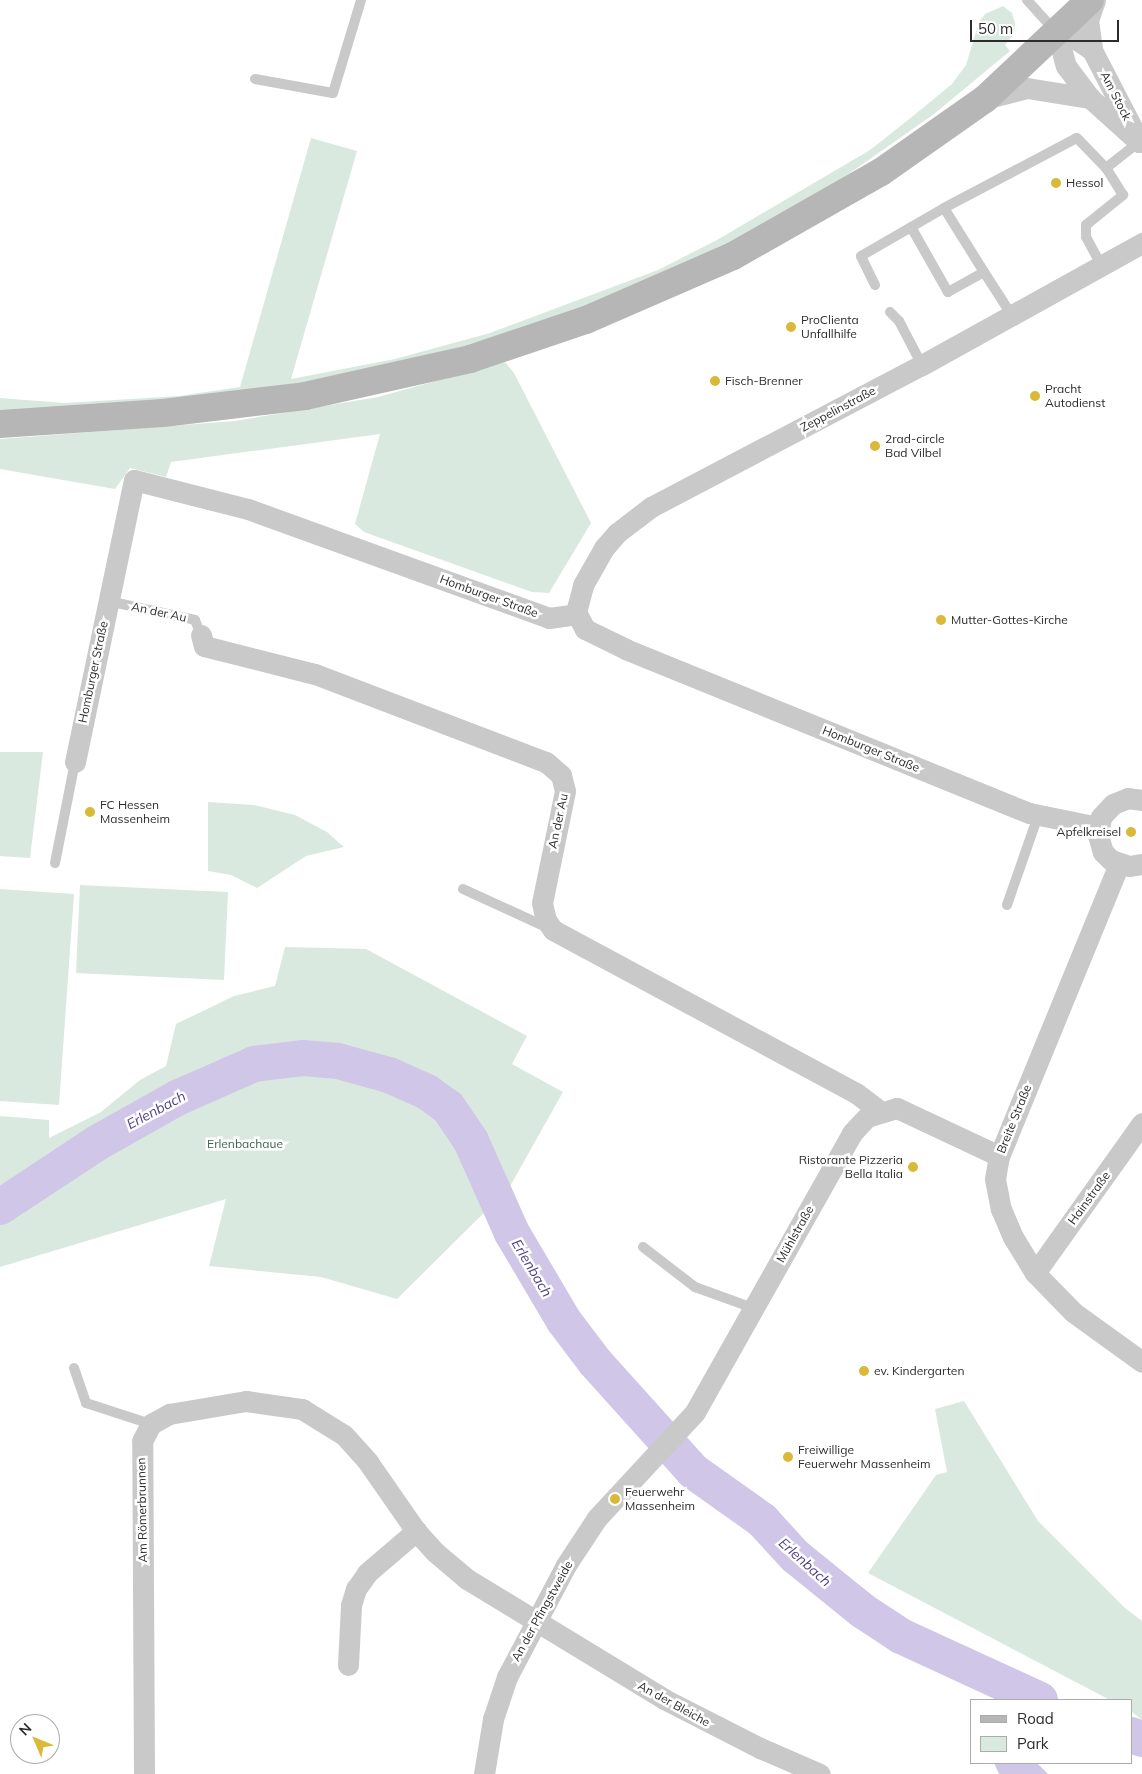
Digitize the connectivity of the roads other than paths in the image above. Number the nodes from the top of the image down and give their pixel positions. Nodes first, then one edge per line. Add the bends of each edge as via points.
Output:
1 (361, 0) edge
2 (1027, 0) edge
3 (1090, 0) edge
4 (1095, 0) edge
5 (1057, 33) junction
6 (1092, 50) junction
7 (255, 79) dead end
8 (1090, 98) junction
9 (985, 99) junction
10 (1141, 144) edge
11 (1106, 168) junction
12 (944, 208) junction
13 (911, 227) junction
14 (1142, 242) edge
15 (1101, 265) junction
16 (984, 272) junction
17 (872, 280) dead end
18 (890, 312) dead end
19 (1011, 314) junction
20 (922, 365) junction
21 (0, 424) edge
22 (108, 601) junction
23 (577, 614) junction
24 (201, 635) joint
25 (75, 762) joint
26 (1142, 800) edge
27 (1038, 816) junction
28 (1098, 827) junction
29 (55, 863) dead end
30 (1119, 864) junction
31 (1142, 864) edge
32 (463, 889) dead end
33 (1007, 905) dead end
34 (553, 930) junction
35 (880, 1110) junction
36 (1142, 1123) edge
37 (999, 1156) junction
38 (643, 1247) dead end
39 (1035, 1273) junction
40 (754, 1308) junction
41 (1142, 1362) edge
42 (74, 1368) dead end
43 (151, 1424) junction
44 (642, 1470) joint
45 (416, 1530) junction
46 (534, 1622) junction
47 (348, 1665) dead end
48 (144, 1774) edge
49 (484, 1774) edge
50 (820, 1774) edge

1 - 7 lane via 333,93
2 - 5 lane
3 - 5 main road
4 - 6 street, Am Stock via 1088,20
5 - 6 street via 1072,37
5 - 8 street, Am Stock via 1066,66
5 - 9 main road
6 - 10 street, Am Stock
8 - 9 street, Am Stock via 1027,88
8 - 10 street, Am Stock
9 - 21 main road via 881,172 732,256 634,300 527,341 421,372 305,396 164,413
10 - 11 lane
11 - 12 lane via 1077,138
11 - 15 lane via 1123,195 1086,225 1086,237
12 - 13 lane
12 - 16 lane
13 - 16 lane via 948,292
13 - 17 lane via 860,256
14 - 15 street, Zeppelinstraße
15 - 19 street, Zeppelinstraße
16 - 19 lane
18 - 20 lane via 899,321
19 - 20 street, Zeppelinstraße
20 - 23 street, Zeppelinstraße via 632,520 604,548 591,569 579,596
22 - 23 street, Homburger Straße via 134,480 248,509 549,618
22 - 24 lane, An der Au via 196,620
22 - 25 street, Homburger Straße
23 - 27 street, Homburger Straße via 580,624 591,633
24 - 34 street, An der Au via 204,646 315,674 537,757 554,769 561,775 565,791 542,903 546,920
25 - 29 lane
26 - 28 street via 1128,798 1113,804 1101,817
27 - 28 street, Homburger Straße
27 - 33 lane
28 - 30 street via 1103,852
30 - 31 street
30 - 37 street, Breite Straße
32 - 34 lane
34 - 35 street
35 - 37 street via 897,1108
35 - 40 street, Mühlstraße via 867,1117 852,1132
36 - 39 street, Hainstraße
37 - 39 street, Breite Straße via 995,1179 1001,1210 1012,1236
38 - 40 lane via 695,1286
39 - 41 street, Breite Straße via 1073,1312
40 - 44 street, Mühlstraße via 682,1428
42 - 43 lane via 86,1403
43 - 45 street via 181,1410 230,1402 259,1401 302,1409 329,1424 358,1449
43 - 48 street, Am Römerbrunnen via 141,1452
44 - 46 street, An der Pfingstweide via 585,1535
45 - 46 street via 452,1568
45 - 47 street via 367,1573 356,1589 351,1605
46 - 49 street, An der Pfingstweide via 498,1700
46 - 50 street, An der Bleiche via 700,1718

